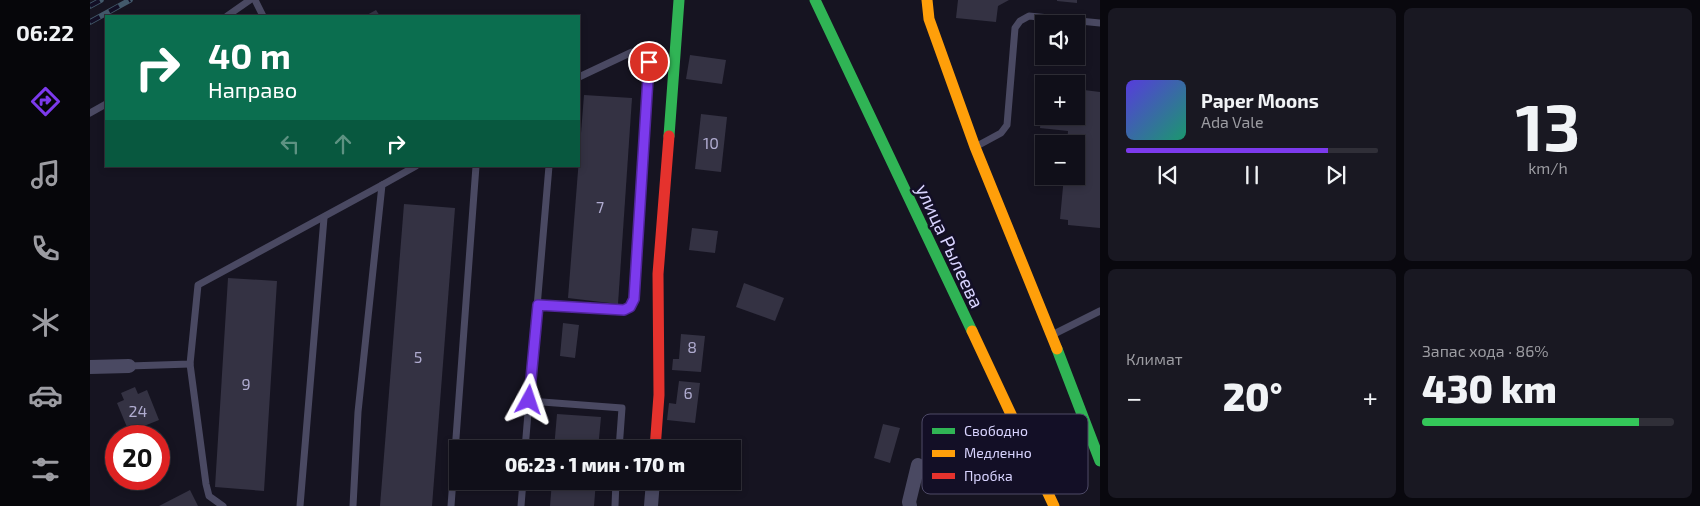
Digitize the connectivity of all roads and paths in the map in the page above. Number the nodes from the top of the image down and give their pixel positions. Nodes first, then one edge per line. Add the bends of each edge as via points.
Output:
1 (250, 0) edge
2 (255, 0) edge
3 (679, 0) edge
4 (815, 0) edge
5 (927, 0) edge
6 (228, 15) edge
7 (263, 15) edge
8 (1100, 24) edge
9 (580, 77) edge
10 (105, 105) edge
11 (90, 113) edge
12 (975, 147) junction
13 (414, 167) edge
14 (476, 167) edge
15 (550, 167) edge
16 (382, 185) junction
17 (324, 218) junction
18 (538, 305) junction
19 (1100, 311) edge
20 (1052, 336) junction
21 (190, 364) junction
22 (129, 366) joint
23 (90, 367) edge
24 (529, 400) junction
25 (1011, 414) edge
26 (1082, 414) edge
27 (1088, 430) edge
28 (527, 440) edge
29 (620, 440) edge
30 (656, 440) edge
31 (1100, 461) edge
32 (918, 465) dead end
33 (522, 490) edge
34 (616, 490) edge
35 (652, 490) edge
36 (1048, 494) edge
37 (223, 506) edge
38 (300, 506) edge
39 (352, 506) edge
40 (451, 506) edge
41 (521, 506) edge
42 (615, 506) edge
43 (651, 506) edge
44 (910, 506) edge
45 (1054, 506) edge

1 - 6 lane
2 - 7 lane
3 - 30 street via 658,274 659,396
4 - 25 street, улица Рылеева
5 - 12 street via 930,19
8 - 12 lane via 1029,16 1020,21 1015,28 1007,125 1001,133
9 - 18 lane via 632,52 644,53 649,62 634,299 624,310
10 - 11 lane
12 - 20 street
13 - 16 lane
14 - 40 lane
15 - 18 lane
16 - 17 lane
16 - 39 lane via 358,412
17 - 21 lane via 198,285
17 - 38 lane
18 - 24 lane
19 - 20 lane
20 - 26 street
21 - 22 lane
21 - 37 lane via 206,484 209,496
22 - 23 street
24 - 28 lane
24 - 29 lane via 622,408
27 - 31 street
32 - 44 street
33 - 41 lane
34 - 42 lane
35 - 43 street
36 - 45 street, улица Рылеева

